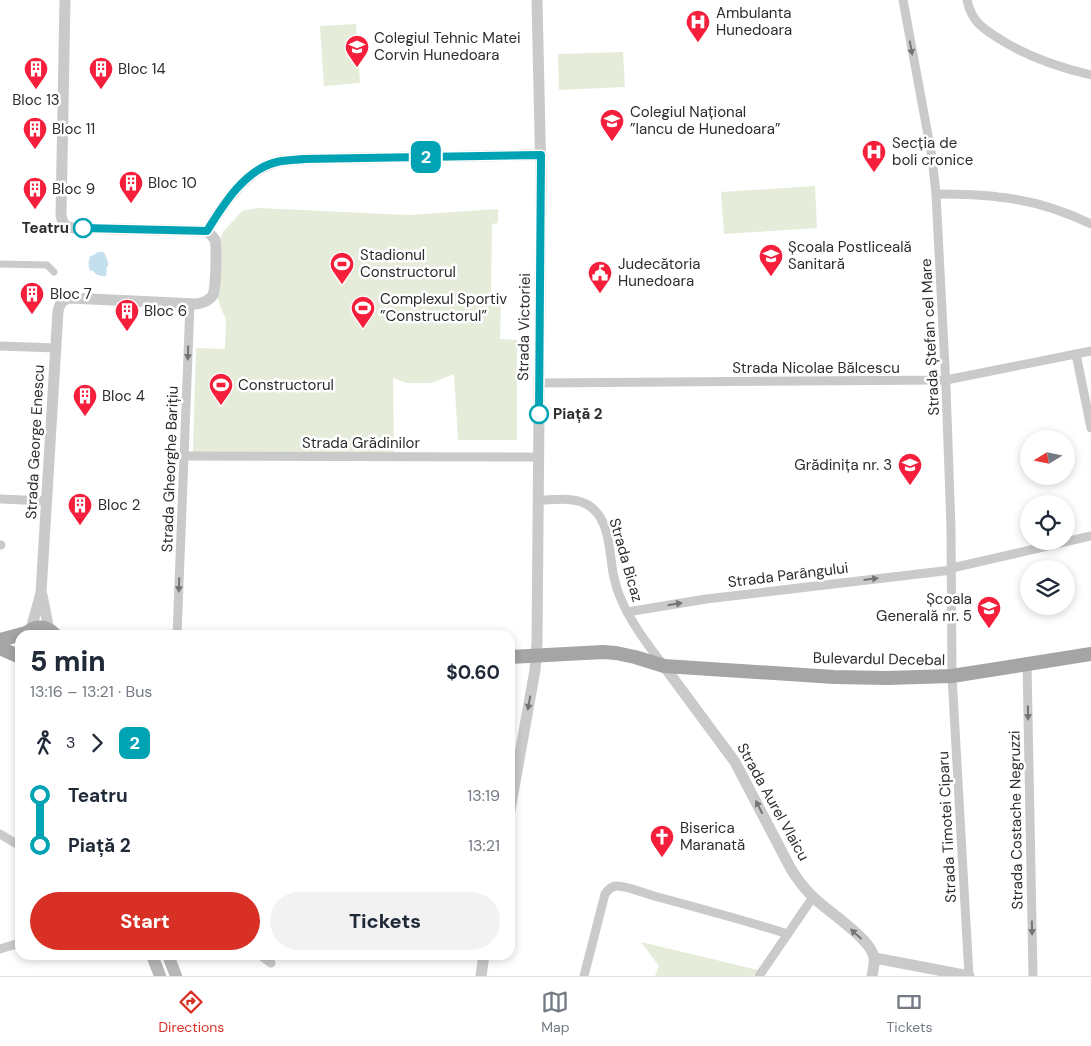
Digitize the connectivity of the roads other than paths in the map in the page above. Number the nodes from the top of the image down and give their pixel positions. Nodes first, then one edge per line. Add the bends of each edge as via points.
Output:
1 (64, 0) edge
2 (537, 0) edge
3 (903, 0) edge
4 (967, 0) edge
5 (1091, 75) edge
6 (541, 155) junction
7 (936, 194) junction
8 (1091, 224) edge
9 (207, 231) junction
10 (0, 264) edge
11 (54, 272) dead end
12 (190, 304) junction
13 (0, 346) edge
14 (56, 348) junction
15 (1091, 351) edge
16 (1076, 354) junction
17 (946, 380) junction
18 (539, 383) junction
19 (1091, 428) edge
20 (184, 456) junction
21 (538, 457) junction
22 (0, 498) edge
23 (47, 500) junction
24 (538, 500) junction
25 (1091, 536) edge
26 (952, 569) junction
27 (41, 593) junction
28 (627, 612) junction
29 (28, 630) edge
30 (31, 630) edge
31 (49, 630) edge
32 (53, 630) edge
33 (177, 630) edge
34 (15, 636) edge
35 (0, 640) edge
36 (0, 648) edge
37 (1091, 654) edge
38 (15, 655) edge
39 (536, 655) junction
40 (515, 657) edge
41 (1027, 664) junction
42 (664, 666) junction
43 (952, 676) junction
44 (515, 782) edge
45 (0, 834) edge
46 (15, 843) edge
47 (813, 897) junction
48 (788, 934) junction
49 (15, 944) edge
50 (0, 949) edge
51 (875, 958) junction
52 (154, 960) edge
53 (170, 960) edge
54 (267, 960) edge
55 (483, 960) edge
56 (271, 963) dead end
57 (160, 976) edge
58 (176, 976) edge
59 (481, 976) edge
60 (584, 976) edge
61 (759, 976) edge
62 (872, 976) edge
63 (969, 976) edge
64 (1033, 976) edge

1 - 9 street via 61,220 64,225 73,228
2 - 6 street, Strada Victoriei
3 -> 7 street, Strada Ștefan cel Mare
4 - 5 street via 979,24 994,36 1046,62
6 - 9 street via 277,162 256,172 231,194
6 - 18 street, Strada Victoriei
7 - 8 street via 1015,200 1068,214
7 - 17 street, Strada Ștefan cel Mare
9 - 12 street via 216,243 213,294 203,303
10 - 11 street via 47,265
12 - 14 street, Strada George Enescu via 70,298 59,305
12 -> 20 street, Strada Gheorghe Barițiu
13 - 14 street
14 - 23 street, Strada George Enescu
15 - 16 street, Strada Nicolae Bălcescu
16 - 17 street, Strada Nicolae Bălcescu
16 - 19 street
17 - 18 street, Strada Nicolae Bălcescu
17 - 26 street, Strada Ștefan cel Mare
18 - 21 street, Strada Victoriei
20 - 21 street, Strada Grădinilor
20 -> 33 street, Strada Gheorghe Barițiu
21 - 24 street, Strada Victoriei
22 - 23 street
23 - 27 street, Strada George Enescu
24 - 28 street, Strada Bicaz via 583,502 599,515 609,540 616,584
24 - 39 street, Strada Victoriei
25 - 26 street, Strada Parângului
28 -> 26 street, Strada Parângului via 706,599
26 - 43 street, Strada Ștefan cel Mare
27 - 29 street, Strada George Enescu
27 - 32 street, Strada George Enescu
28 - 42 street, Strada Bicaz
30 - 31 main road via 44,627
34 - 35 main road
36 - 38 main road
37 - 41 main road, Bulevardul Decebal
39 - 40 main road
39 - 42 main road via 616,653
39 -> 44 street, Strada Victoriei
41 - 43 main road, Bulevardul Decebal
41 -> 64 street, Strada Costache Negruzzi
42 - 43 main road, Bulevardul Decebal via 834,676
47 -> 42 street, Strada Aurel Vlaicu via 791,869 735,762
43 - 63 street, Strada Timotei Ciparu
45 - 46 street
47 - 48 street
51 -> 47 street, Strada Aurel Vlaicu via 858,935
48 - 60 street via 614,886 605,894
48 - 61 street
49 - 50 street
51 - 62 street
51 - 63 street
52 - 57 main road
53 - 58 main road
54 - 56 street
55 - 59 street

